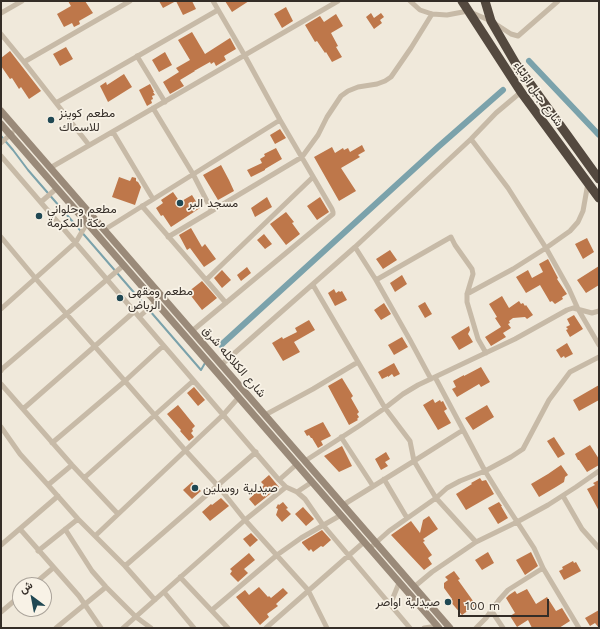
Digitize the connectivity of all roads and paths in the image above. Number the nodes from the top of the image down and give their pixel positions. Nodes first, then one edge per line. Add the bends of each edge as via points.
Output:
1 (22, 1) edge
2 (130, 1) edge
3 (213, 1) edge
4 (338, 1) edge
5 (410, 1) edge
6 (462, 1) edge
7 (485, 1) edge
8 (558, 1) edge
9 (218, 10) junction
10 (468, 11) junction
11 (1, 13) edge
12 (432, 14) junction
13 (491, 21) junction
14 (1, 34) edge
15 (137, 56) junction
16 (245, 56) junction
17 (24, 62) junction
18 (521, 92) junction
19 (165, 102) junction
20 (56, 103) junction
21 (154, 108) junction
22 (1, 111) edge
23 (280, 120) junction
24 (1, 124) edge
25 (17, 129) junction
26 (113, 132) junction
27 (10, 134) junction
28 (471, 139) junction
29 (1, 143) edge
30 (89, 145) junction
31 (1, 156) edge
32 (302, 157) junction
33 (50, 168) junction
34 (193, 174) junction
35 (313, 177) junction
36 (599, 179) edge
37 (588, 183) junction
38 (57, 188) junction
39 (599, 198) edge
40 (153, 199) junction
41 (41, 202) junction
42 (142, 206) junction
43 (212, 210) junction
44 (87, 223) junction
45 (104, 230) junction
46 (1, 237) edge
47 (168, 237) junction
48 (76, 242) junction
49 (3, 243) edge
50 (355, 247) junction
51 (546, 248) junction
52 (124, 265) junction
53 (36, 279) junction
54 (107, 279) junction
55 (206, 280) junction
56 (376, 280) junction
57 (313, 285) junction
58 (467, 294) junction
59 (156, 302) junction
60 (226, 303) junction
61 (1, 309) edge
62 (578, 309) junction
63 (135, 311) junction
64 (599, 311) edge
65 (67, 314) junction
66 (139, 317) junction
67 (192, 331) junction
68 (599, 345) edge
69 (95, 346) junction
70 (163, 346) junction
71 (486, 353) junction
72 (599, 357) edge
73 (358, 362) junction
74 (221, 365) junction
75 (2, 369) edge
76 (433, 378) junction
77 (125, 381) junction
78 (193, 381) junction
79 (1, 384) edge
80 (239, 397) junction
81 (385, 408) junction
82 (23, 409) junction
83 (224, 414) junction
84 (155, 415) junction
85 (264, 415) junction
86 (1, 428) edge
87 (463, 430) junction
88 (342, 437) junction
89 (52, 443) junction
90 (186, 450) junction
91 (256, 452) junction
92 (305, 461) junction
93 (414, 461) junction
94 (297, 464) junction
95 (72, 465) junction
96 (485, 471) junction
97 (599, 471) edge
98 (84, 478) junction
99 (384, 479) junction
100 (279, 480) junction
101 (312, 482) junction
102 (48, 486) junction
103 (218, 486) junction
104 (373, 486) junction
105 (286, 487) junction
106 (297, 492) junction
107 (58, 496) junction
108 (563, 496) junction
109 (436, 498) junction
110 (343, 505) junction
111 (118, 514) junction
112 (341, 515) junction
113 (78, 518) junction
114 (407, 518) junction
115 (245, 520) junction
116 (517, 522) junction
117 (324, 525) junction
118 (20, 529) junction
119 (65, 529) junction
120 (95, 536) junction
121 (1, 537) edge
122 (364, 542) junction
123 (376, 542) junction
124 (476, 542) junction
125 (3, 544) edge
126 (370, 548) junction
127 (599, 548) edge
128 (38, 551) junction
129 (277, 555) junction
130 (349, 555) junction
131 (125, 566) junction
132 (53, 568) junction
133 (544, 568) junction
134 (42, 577) edge
135 (180, 577) junction
136 (399, 583) junction
137 (106, 586) junction
138 (414, 587) junction
139 (308, 590) junction
140 (164, 592) junction
141 (155, 600) junction
142 (12, 603) edge
143 (84, 605) junction
144 (390, 605) junction
145 (212, 610) junction
146 (491, 610) junction
147 (1, 612) edge
148 (136, 617) junction
149 (438, 627) edge
150 (56, 628) edge
151 (101, 628) edge
152 (123, 628) edge
153 (151, 628) edge
154 (194, 628) edge
155 (228, 628) edge
156 (266, 628) edge
157 (327, 628) edge
158 (410, 628) edge
159 (424, 628) edge
160 (450, 628) edge
161 (476, 628) edge
162 (503, 628) edge
163 (579, 628) edge

1 - 11 street
2 - 17 street
3 - 9 street
4 - 16 street
5 - 12 street via 420,10
6 - 10 highway, شارع جبل اولياء
7 - 13 highway, شارع جبل اولياء
8 - 13 street via 518,36
9 - 15 street
9 - 16 street
10 - 12 street via 446,15
10 - 13 street
10 - 18 highway, شارع جبل اولياء
12 - 32 street via 391,77 377,84 348,91 341,96
13 - 36 highway, شارع جبل اولياء via 519,69
14 - 17 street
15 - 19 street
15 - 20 street
16 - 19 street
16 - 23 street
17 - 20 street
18 - 28 street
18 - 37 highway, شارع جبل اولياء
19 - 21 street
20 - 30 street
21 - 26 street
21 - 34 street
22 - 25 street, شارع الكلاكله شرق
23 - 32 street
23 - 34 street
24 - 27 street, شارع الكلاكله شرق
25 - 27 street
25 - 33 street, شارع الكلاكله شرق
26 - 30 street
26 - 40 street
27 - 29 street
27 - 38 street, شارع الكلاكله شرق
28 - 50 street
28 - 51 street via 508,188
30 - 33 street
31 - 41 street
32 - 35 street
32 - 43 street
33 - 45 street, شارع الكلاكله شرق
34 - 40 street
34 - 43 street
35 - 55 street
35 - 60 street via 333,214
37 - 39 highway, شارع جبل اولياء
37 - 51 street via 583,211 578,222
38 - 41 street
38 - 44 street, شارع الكلاكله شرق
40 - 42 street
41 - 48 street
42 - 45 street
42 - 47 street
43 - 47 street
44 - 48 street
44 - 52 street, شارع الكلاكله شرق
45 - 67 street, شارع الكلاكله شرق
46 - 49 street
47 - 55 street
48 - 53 street
48 - 54 street
49 - 53 street
50 - 56 street
50 - 57 street
51 - 58 street
51 - 62 street
52 - 54 street
52 - 59 street, شارع الكلاكله شرق
53 - 61 street
53 - 65 street
54 - 63 street
54 - 65 street
55 - 60 street
56 - 58 street via 450,237 472,269
56 - 76 street
57 - 73 street
57 - 74 street
58 - 71 street via 478,339
59 - 66 street
59 - 80 street, شارع الكلاكله شرق
60 - 67 street
62 - 64 street via 592,313
62 - 68 street
62 - 71 street via 567,310
63 - 66 street
63 - 69 street
65 - 69 street
65 - 75 street
66 - 70 street
67 - 74 street, شارع الكلاكله شرق
69 - 77 street
69 - 82 street
70 - 77 street
70 - 78 street
71 - 76 street
72 - 96 street via 570,372 564,379 549,400 523,449
73 - 81 street
73 - 85 street
74 - 85 street, شارع الكلاكله شرق
76 - 81 street via 403,394
76 - 87 street
77 - 84 street
77 - 89 street
78 - 83 street
78 - 84 street
79 - 82 street
80 - 83 street
80 - 94 street, شارع الكلاكله شرق
81 - 88 street
81 - 93 street via 410,441
82 - 89 street
83 - 90 street
83 - 91 street
84 - 90 street
84 - 98 street
85 - 92 street, شارع الكلاكله شرق
86 - 102 street
87 - 93 street
87 - 96 street
88 - 92 street
88 - 104 street
89 - 95 street
90 - 103 street
90 - 111 street
91 - 100 street
91 - 103 street
92 - 110 street, شارع الكلاكله شرق
93 - 99 street
93 - 109 street
94 - 100 street
94 - 101 street, شارع الكلاكله شرق
95 - 98 street
95 - 102 street
96 - 109 street via 447,488
96 - 116 street
97 - 108 street
98 - 111 street
99 - 104 street
99 - 114 street
100 - 105 street
101 - 106 street
101 - 112 street, شارع الكلاكله شرق
102 - 107 street
103 - 115 street
103 - 131 street
104 - 110 street
105 - 106 street
105 - 115 street
106 - 117 street
107 - 113 street
107 - 118 street
108 - 116 street
108 - 127 street via 582,529
109 - 114 street
109 - 124 street
110 - 123 street, شارع الكلاكله شرق
111 - 120 street
112 - 117 street
112 - 122 street, شارع الكلاكله شرق
113 - 119 street
113 - 120 street
114 - 123 street
115 - 129 street
115 - 135 street
116 - 124 street
116 - 133 street
117 - 129 street
117 - 130 street
118 - 125 street
118 - 128 street
119 - 128 street
119 - 137 street via 92,571
120 - 131 street
121 - 125 street
122 - 126 street, شارع الكلاكله شرق
122 - 130 street
123 - 126 street
123 - 138 street, شارع الكلاكله شرق
124 - 138 street
126 - 136 street, شارع الكلاكله شرق
128 - 132 street
129 - 139 street
129 - 145 street
130 - 139 street
130 - 144 street
131 - 141 street
132 - 134 street
132 - 143 street
133 - 146 street via 508,590
133 - 163 street
135 - 140 street
135 - 145 street
136 - 144 street
136 - 149 street, شارع الكلاكله شرق
137 - 143 street
137 - 148 street
138 - 160 street, شارع الكلاكله شرق
139 - 156 street
139 - 157 street
140 - 141 street
140 - 154 street
141 - 148 street
142 - 147 street
143 - 150 street
143 - 151 street
144 - 158 street
145 - 155 street
146 - 161 street
146 - 162 street
148 - 152 street
148 - 153 street
149 - 159 street

